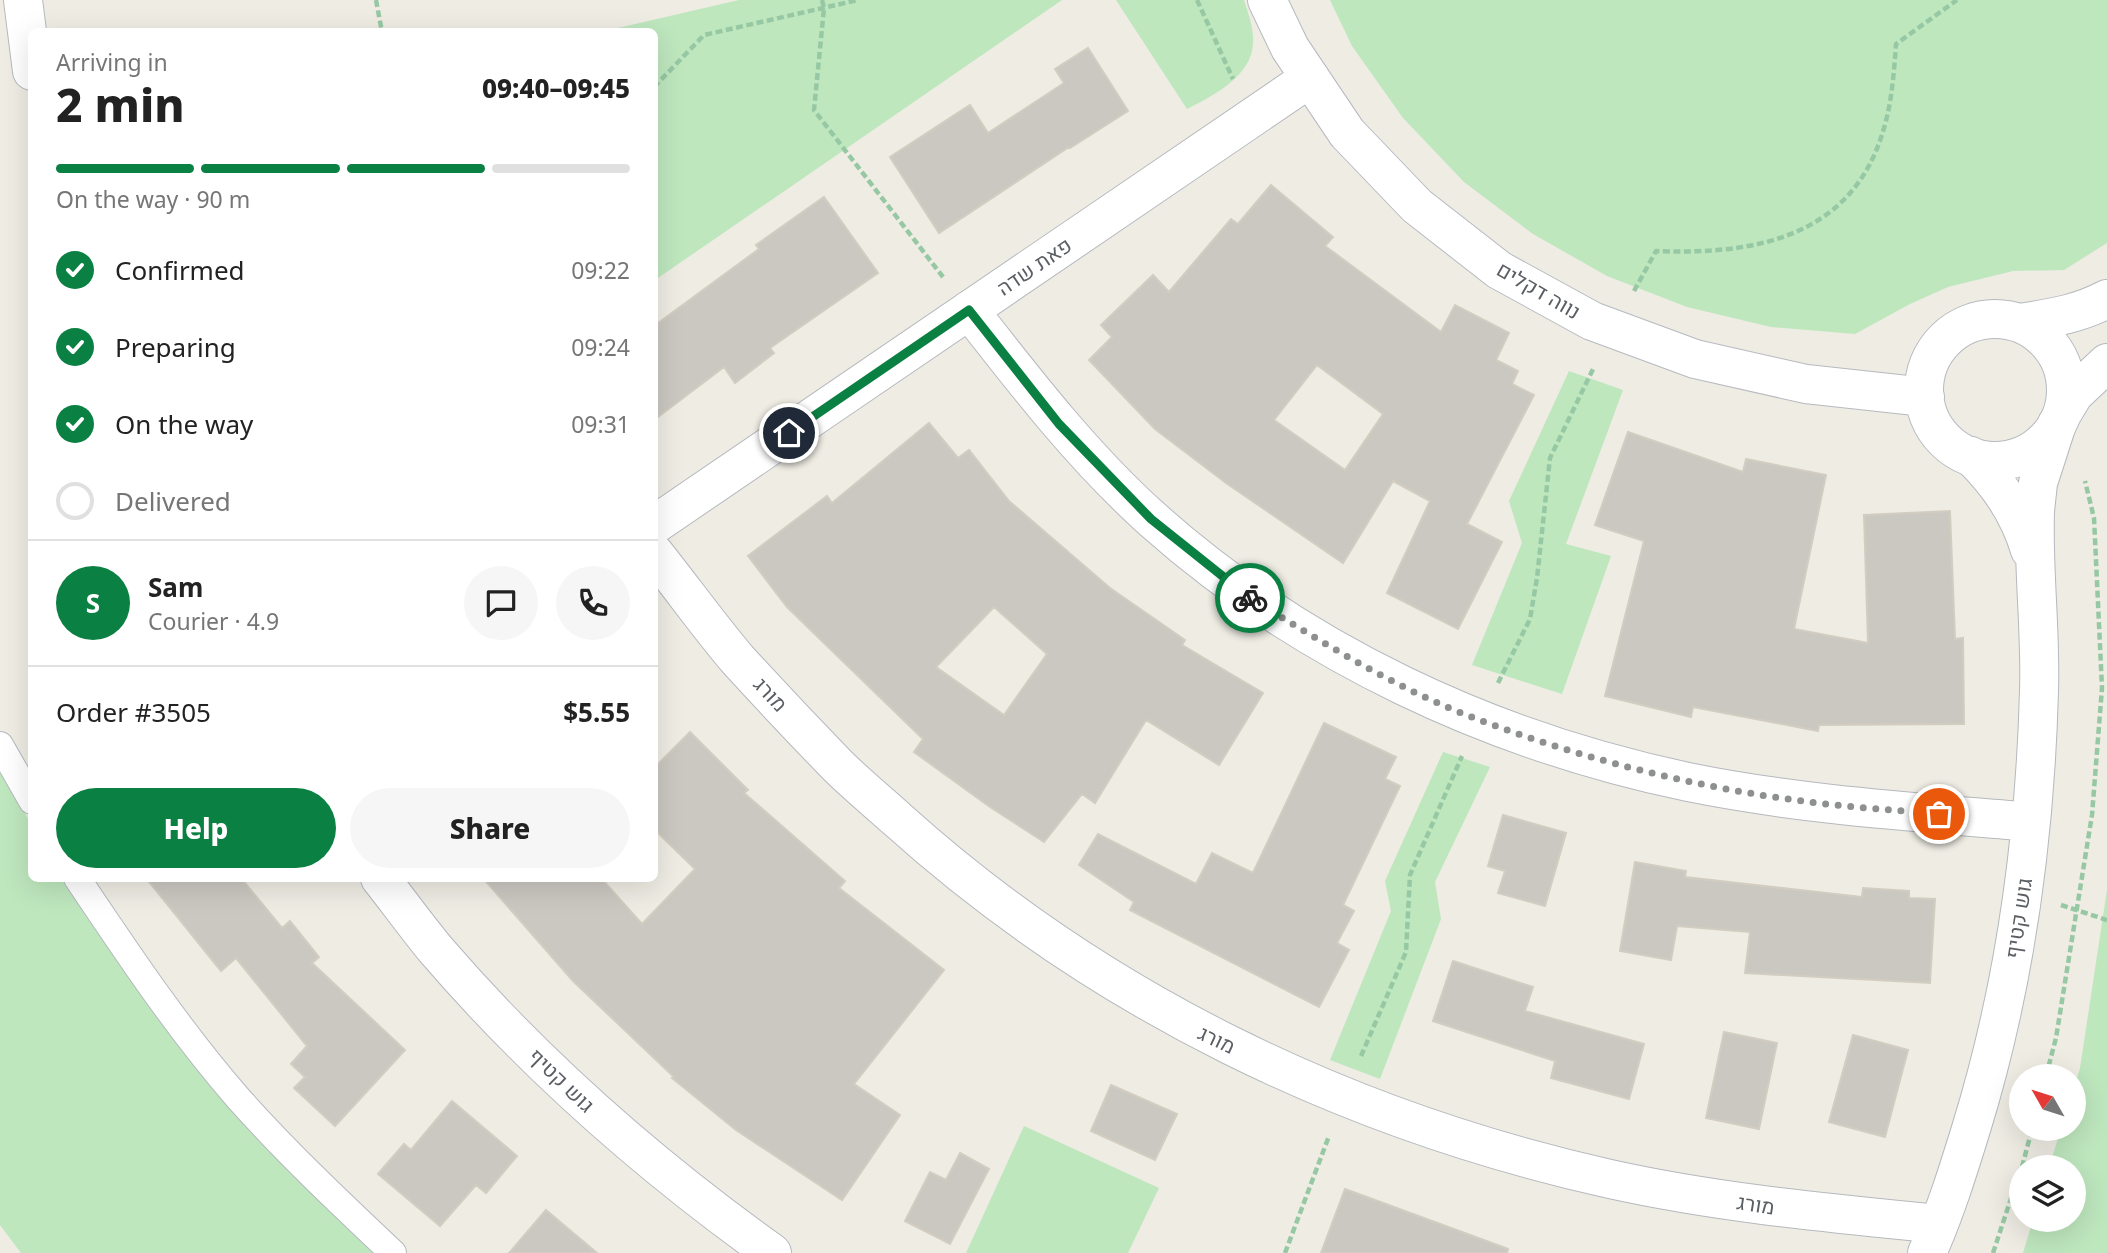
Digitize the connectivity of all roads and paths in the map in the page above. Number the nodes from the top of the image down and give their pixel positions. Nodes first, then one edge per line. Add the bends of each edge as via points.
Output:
1 (23, 0) edge
2 (376, 0) edge
3 (822, 0) edge
4 (858, 0) edge
5 (1197, 0) edge
6 (1267, 0) edge
7 (1957, 0) edge
8 (824, 8) junction
9 (381, 28) edge
10 (28, 39) edge
11 (1310, 78) junction
12 (658, 83) edge
13 (1253, 117) junction
14 (2107, 299) edge
15 (969, 310) junction
16 (2020, 323) junction
17 (1613, 329) junction
18 (2107, 363) edge
19 (1925, 397) junction
20 (2057, 423) junction
21 (1971, 456) junction
22 (658, 522) edge
23 (658, 558) edge
24 (2036, 570) junction
25 (1480, 719) junction
26 (0, 745) edge
27 (28, 794) edge
28 (2031, 822) junction
29 (80, 882) edge
30 (383, 882) edge
31 (2049, 1064) edge
32 (1344, 1096) junction
33 (2009, 1204) edge
34 (1933, 1238) edge
35 (393, 1253) edge
36 (772, 1253) edge
37 (1285, 1253) edge
38 (1993, 1253) edge

1 - 10 street
2 - 9 path
3 - 8 path
4 - 8 path
5 - 13 path
6 - 11 street, נווה דקלים
7 - 17 path via 1896,44 1884,130 1870,164 1851,192 1827,214 1768,243 1696,253 1656,251
8 - 12 path via 704,35
8 - 15 path via 814,110
11 - 13 street, פאת שדה
11 - 17 street, נווה דקלים via 1347,133 1417,206 1499,270
13 - 15 street, פאת שדה
14 - 16 street via 2089,309
15 - 22 street, פאת שדה
15 - 25 street via 1059,424 1151,519 1250,598 1354,662
16 - 19 street via 1988,319 1958,330 1940,345 1929,365
16 - 20 street via 2040,334 2064,371 2066,393
17 - 19 street, נווה דקלים via 1695,359 1806,384
17 - 25 path via 1550,458 1530,619
18 - 20 street via 2074,394
19 - 21 street via 1942,437
20 - 21 street via 2042,442 2024,454 1992,460
20 - 24 street, גוש קטיף via 2038,483
20 - 31 path via 2079,461 2094,518 2102,688 2092,814
21 - 24 street, גוש קטיף via 2015,511
23 - 32 street, מורג via 737,659 820,747 947,864 1064,950 1188,1025
24 - 28 street, גוש קטיף via 2039,689
25 - 28 street via 1574,752 1687,781 1801,801
25 - 32 path via 1410,875 1406,952
26 - 27 lane
28 - 34 street, גוש קטיף via 1997,1035 1956,1178
29 - 35 lane via 151,988 238,1098
30 - 36 street, גוש קטיף via 436,949 527,1047 608,1124
32 - 34 street, מורג via 1461,1140 1611,1179
32 - 37 path
33 - 38 path

